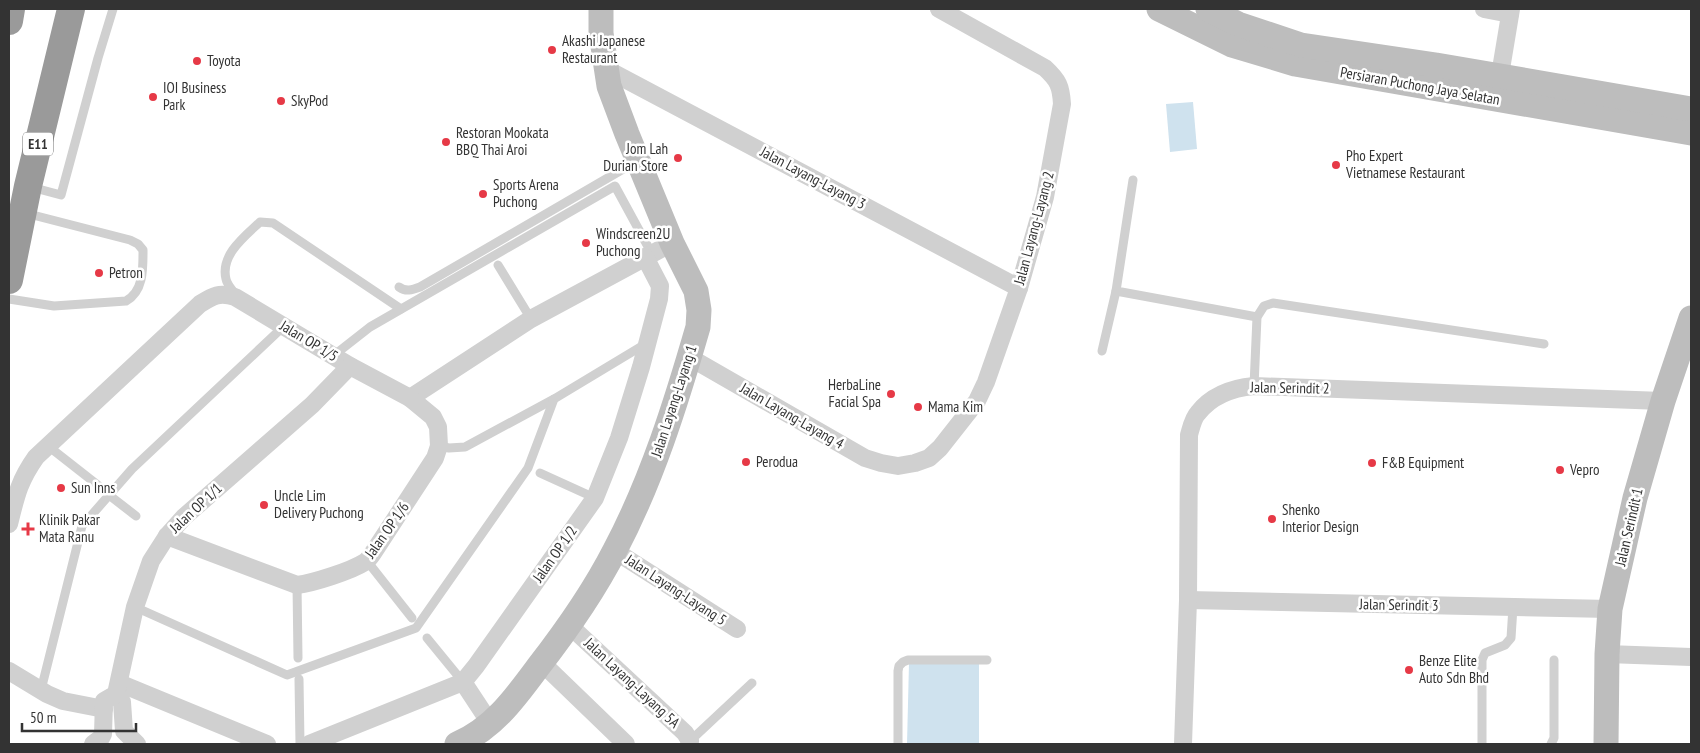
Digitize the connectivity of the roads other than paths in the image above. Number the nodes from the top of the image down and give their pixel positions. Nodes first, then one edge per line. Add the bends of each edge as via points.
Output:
1 (11, 9) edge
2 (71, 9) edge
3 (113, 9) edge
4 (601, 9) edge
5 (940, 9) edge
6 (1159, 9) edge
7 (1208, 9) edge
8 (1484, 9) edge
9 (1511, 11) edge
10 (9, 21) edge
11 (606, 69) junction
12 (1498, 87) junction
13 (1691, 109) edge
14 (1691, 133) edge
15 (638, 161) junction
16 (1133, 180) dead end
17 (25, 200) junction
18 (656, 251) junction
19 (498, 265) dead end
20 (9, 280) edge
21 (399, 287) dead end
22 (1019, 288) junction
23 (1116, 291) junction
24 (9, 299) edge
25 (239, 299) junction
26 (401, 309) junction
27 (1257, 317) junction
28 (1691, 318) edge
29 (531, 319) junction
30 (284, 326) junction
31 (647, 343) junction
32 (1544, 344) dead end
33 (1102, 351) dead end
34 (333, 356) junction
35 (689, 357) junction
36 (350, 366) junction
37 (1254, 386) junction
38 (410, 398) junction
39 (554, 399) junction
40 (1663, 401) junction
41 (48, 446) junction
42 (440, 446) junction
43 (898, 466) joint
44 (540, 473) dead end
45 (98, 486) dead end
46 (109, 495) junction
47 (595, 498) junction
48 (136, 516) dead end
49 (9, 524) edge
50 (167, 536) junction
51 (615, 551) junction
52 (367, 561) junction
53 (296, 586) junction
54 (1188, 600) junction
55 (135, 607) junction
56 (1513, 607) junction
57 (1610, 609) junction
58 (412, 618) dead end
59 (569, 625) junction
60 (737, 629) dead end
61 (427, 638) dead end
62 (1607, 654) junction
63 (1691, 657) edge
64 (298, 658) dead end
65 (987, 660) dead end
66 (1554, 660) dead end
67 (542, 663) junction
68 (9, 671) edge
69 (299, 679) dead end
70 (462, 682) junction
71 (752, 683) dead end
72 (118, 688) junction
73 (41, 690) junction
74 (104, 709) junction
75 (490, 723) junction
76 (690, 743) edge
77 (93, 744) edge
78 (137, 744) edge
79 (267, 744) edge
80 (300, 744) edge
81 (309, 744) edge
82 (457, 744) edge
83 (626, 744) edge
84 (898, 744) edge
85 (1183, 744) edge
86 (1482, 744) edge
87 (1551, 744) edge
88 (1606, 744) edge

1 - 10 highway
2 - 17 highway, E11
3 - 17 lane via 61,195
4 - 11 street, Jalan Layang-Layang 1
5 - 22 street, Jalan Layang-Layang 2 via 1045,68 1061,89 1062,104 1045,197
6 - 12 street, Persiaran Puchong Jaya Selatan via 1232,45 1295,64
7 - 12 street, Persiaran Puchong Jaya Selatan via 1238,24 1302,45 1436,64
8 - 9 street
9 - 12 street
11 - 15 street, Jalan Layang-Layang 1 via 615,105
11 - 22 street, Jalan Layang-Layang 3
12 - 13 street, Persiaran Puchong Jaya Selatan
12 - 14 street, Persiaran Puchong Jaya Selatan
15 - 18 street, Jalan Layang-Layang 1
15 - 21 lane via 420,287 410,291
16 - 23 lane
17 - 20 highway, E11
17 - 24 lane via 88,229 138,244 143,250 142,277 137,291 126,301 54,306
18 - 26 lane via 615,186
18 - 29 street
18 - 31 street, Jalan OP 1/2 via 659,299
18 - 35 street, Jalan Layang-Layang 1 via 696,291 698,327
19 - 29 lane
22 - 43 street, Jalan Layang-Layang 2 via 977,401 929,458
23 - 27 lane
23 - 33 lane
25 - 26 lane via 226,281 230,254 235,245 260,222 273,223
25 - 30 street, Jalan OP 1/5
25 - 41 street, Jalan OP 1/5 via 226,294 215,295 200,304
26 - 34 lane via 370,327
27 - 32 lane via 1264,306 1273,303
27 - 37 lane
28 - 40 street, Jalan Serindit 1
29 - 38 street
30 - 34 street, Jalan OP 1/5
30 - 46 lane via 132,469
31 - 39 lane
31 - 47 street, Jalan OP 1/2 via 619,438
34 - 36 street, Jalan OP 1/5
35 - 43 street, Jalan Layang-Layang 4 via 865,458
35 - 51 street, Jalan Layang-Layang 1 via 648,479
36 - 38 street, Jalan OP 1/5
36 - 50 street, Jalan OP 1/1 via 312,405 184,517
37 - 40 street, Jalan Serindit 2
37 - 54 street, Jalan Serindit 2 via 1218,394 1197,413 1188,435
38 - 42 street via 433,417 438,427
39 - 42 lane via 465,447
39 - 55 lane via 528,468 416,628 287,675
40 - 57 street, Jalan Serindit 1 via 1635,498
41 - 45 lane
41 - 49 street, Jalan OP 1/5 via 36,457 22,479
42 - 52 street, Jalan OP 1/6
44 - 47 lane
46 - 48 lane
46 - 73 lane via 82,526
47 - 70 street, Jalan OP 1/2
50 - 53 street
50 - 55 street, Jalan OP 1/1 via 151,561
51 - 59 street, Jalan Layang-Layang 1
51 - 60 street, Jalan Layang-Layang 5
52 - 53 street, Jalan OP 1/6
52 - 58 lane
53 - 64 lane
54 - 56 street, Jalan Serindit 3
54 - 85 street, Jalan Serindit 2
55 - 72 street, Jalan OP 1/1
56 - 57 street, Jalan Serindit 3
56 - 86 lane via 1511,638 1505,645 1484,653 1482,660
57 - 62 street, Jalan Serindit 1
59 - 67 street, Jalan Layang-Layang 1
59 - 76 street, Jalan Layang-Layang 5A via 685,733
61 - 70 lane
62 - 63 street
62 - 88 street, Jalan Serindit 1
65 - 84 lane via 903,662 898,671
66 - 87 lane via 1554,738
67 - 75 street, Jalan Layang-Layang 1 via 511,703
67 - 83 street
68 - 73 street
69 - 80 lane
70 - 75 street
70 - 81 street, Jalan OP 1/2
71 - 76 lane
72 - 74 street, Jalan OP 1/1 via 104,701
72 - 78 street via 124,731
72 - 79 street
73 - 74 street via 63,701
74 - 77 street via 103,734
75 - 82 street, Jalan Layang-Layang 1

